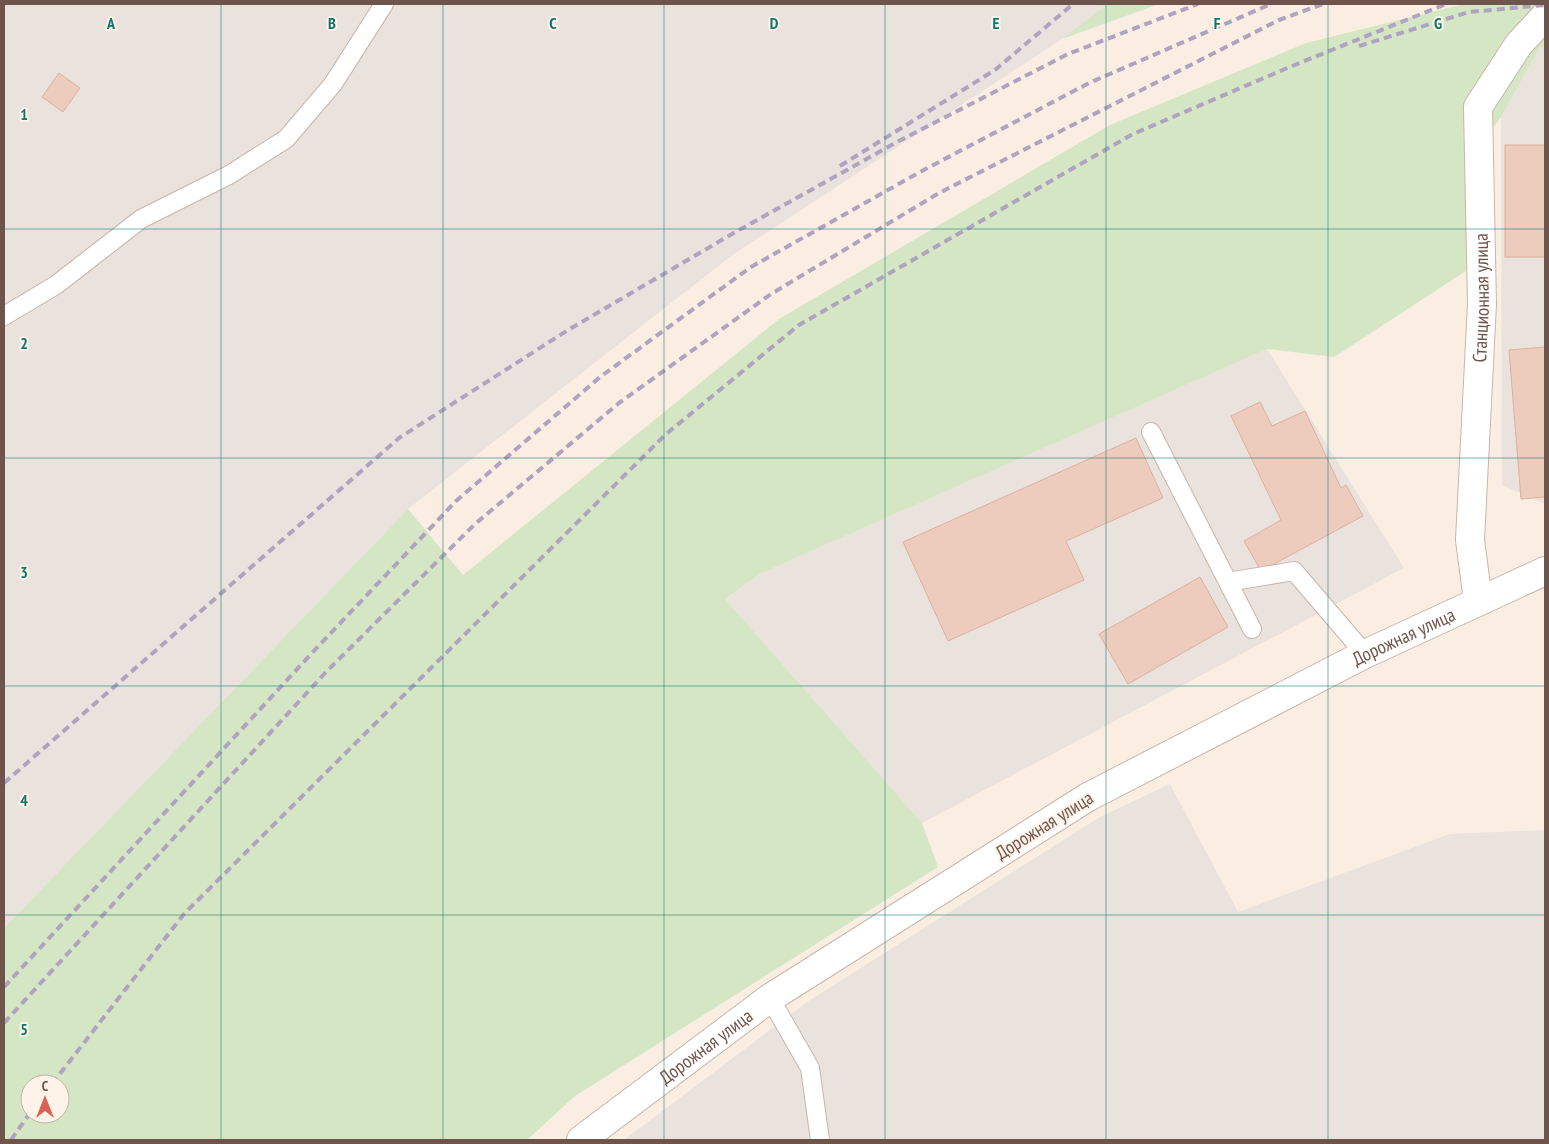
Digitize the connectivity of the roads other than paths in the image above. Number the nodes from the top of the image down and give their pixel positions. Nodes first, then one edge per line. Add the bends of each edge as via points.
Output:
1 (384, 4) edge
2 (1545, 16) edge
3 (4, 316) edge
4 (1151, 432) dead end
5 (1545, 571) edge
6 (1228, 582) junction
7 (1478, 601) junction
8 (1252, 629) dead end
9 (1366, 654) junction
10 (770, 998) junction
11 (580, 1140) edge
12 (820, 1140) edge

1 - 3 lane via 334,84 286,139 229,175 141,220 56,285
2 - 7 street, Станционная улица via 1519,44 1478,107 1482,304 1470,540
4 - 6 lane
5 - 7 street, Дорожная улица
6 - 8 lane
6 - 9 lane via 1294,571
7 - 9 street, Дорожная улица
9 - 10 street, Дорожная улица via 1088,796
10 - 11 street, Дорожная улица
10 - 12 lane via 810,1068

